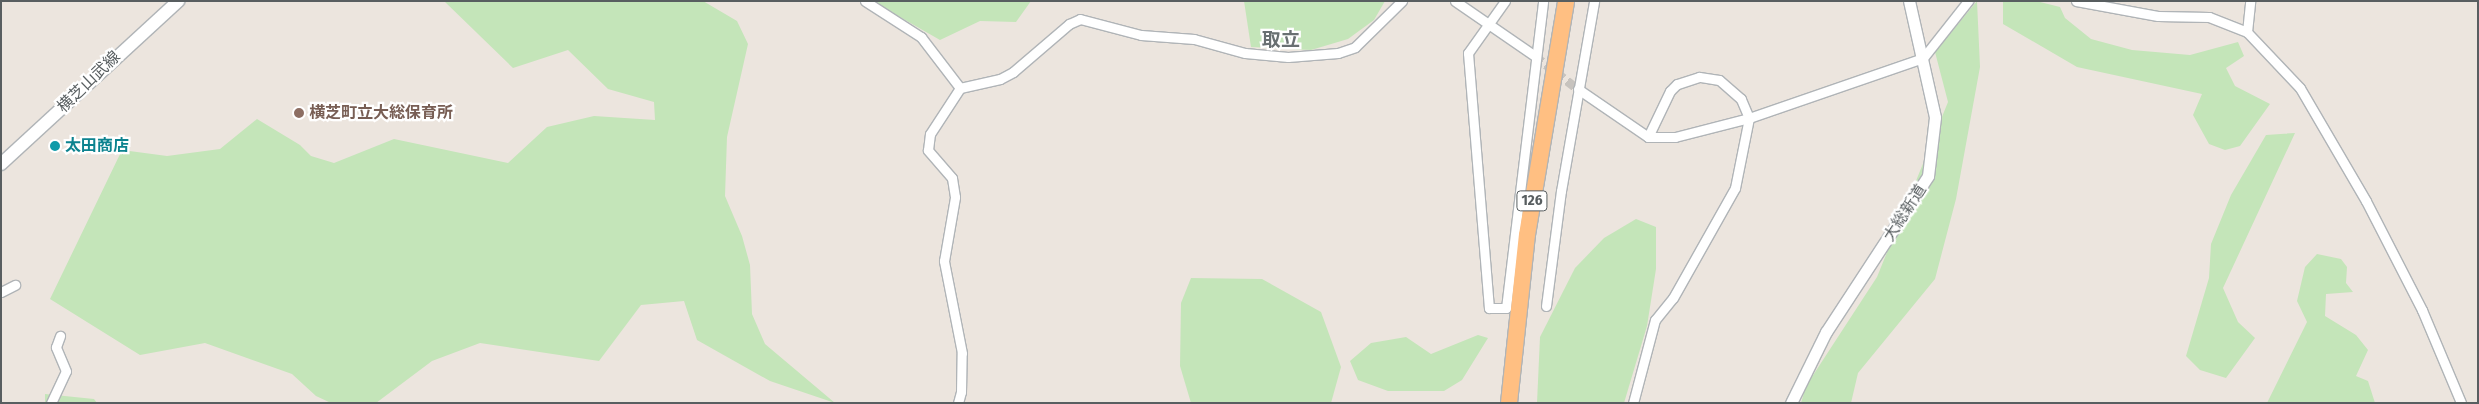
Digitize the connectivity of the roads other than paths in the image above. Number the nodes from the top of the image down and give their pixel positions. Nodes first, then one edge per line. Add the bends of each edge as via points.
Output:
1 (178, 1) edge
2 (865, 1) edge
3 (1402, 1) edge
4 (1455, 1) edge
5 (1505, 1) edge
6 (1543, 1) edge
7 (1566, 1) edge
8 (1594, 1) edge
9 (1909, 1) edge
10 (1968, 1) edge
11 (2076, 1) edge
12 (2250, 1) edge
13 (1488, 23) junction
14 (2246, 32) junction
15 (1535, 56) junction
16 (1923, 58) junction
17 (960, 88) junction
18 (1578, 90) junction
19 (1749, 118) junction
20 (1648, 137) junction
21 (1, 164) edge
22 (15, 285) dead end
23 (1, 292) edge
24 (1546, 306) dead end
25 (60, 336) dead end
26 (51, 403) edge
27 (958, 403) edge
28 (1509, 403) edge
29 (1633, 403) edge
30 (1791, 403) edge
31 (2461, 403) edge

1 - 21 main road, 横芝山武線
2 - 17 street via 921,37
3 - 17 street via 1355,47 1338,53 1288,57 1245,53 1194,40 1141,35 1080,19 1013,72 1000,79
4 - 13 street
5 - 13 street
6 - 15 street
7 - 28 highway, 126 via 1527,235
8 - 18 street
9 - 16 street, 大総新道
10 - 16 street
11 - 14 street via 2158,16 2209,17
12 - 14 street
13 - 15 street
13 - 15 street via 1468,53 1490,308 1506,308
14 - 31 street via 2300,88 2366,201 2422,310
16 - 19 street
16 - 30 street, 大総新道 via 1935,116 1928,176 1826,332
17 - 27 street via 930,134 928,150 952,178 955,197 944,261 962,353
18 - 20 street
18 - 24 street
19 - 20 street via 1675,137
19 - 20 street via 1741,99 1719,80 1699,77 1677,84 1670,91
19 - 29 street via 1735,188 1673,298 1656,320
22 - 23 street
25 - 26 street via 56,347 66,371

